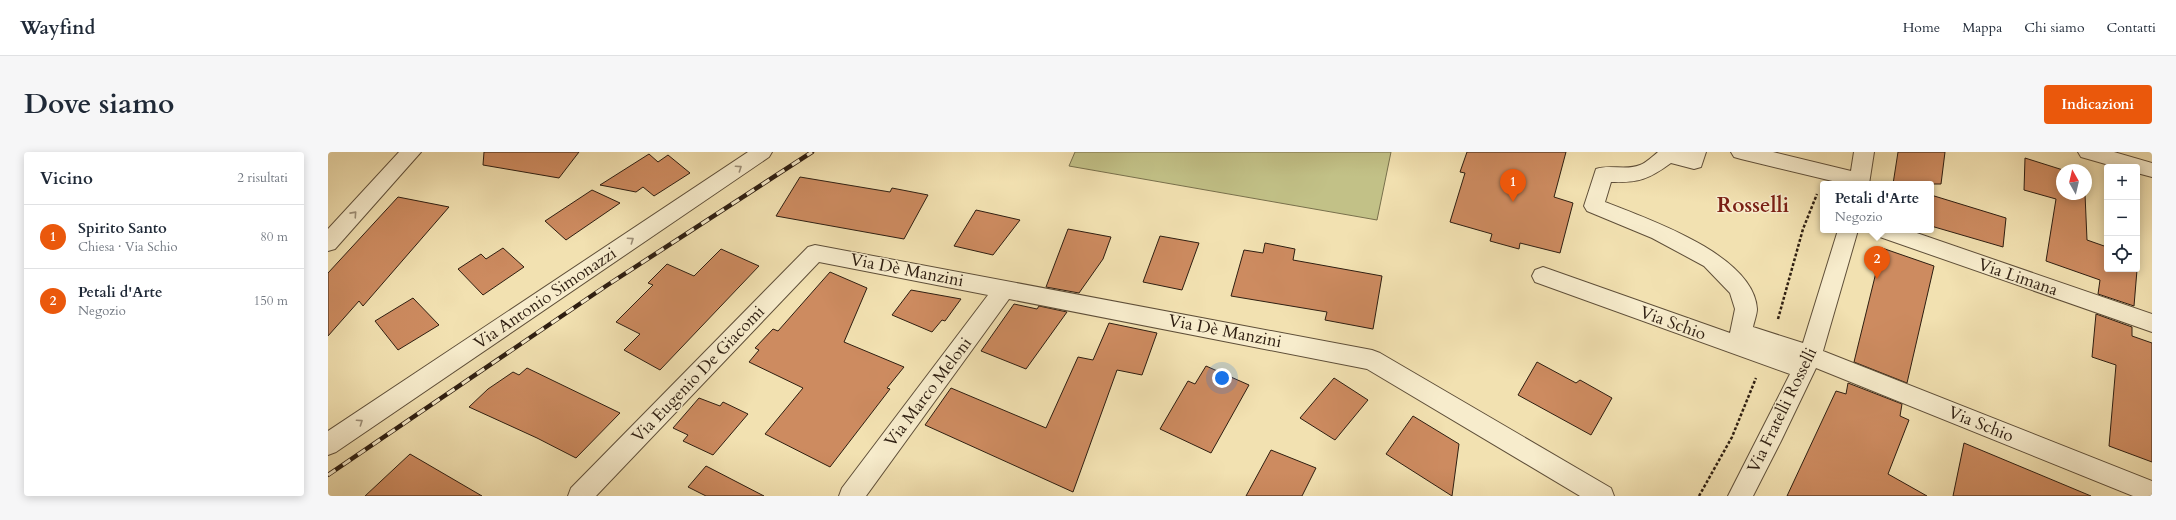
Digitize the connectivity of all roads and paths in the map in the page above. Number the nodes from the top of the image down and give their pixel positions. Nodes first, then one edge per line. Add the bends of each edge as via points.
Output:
1 (411, 152) edge
2 (762, 152) edge
3 (1696, 152) edge
4 (1741, 152) edge
5 (1864, 152) edge
6 (2088, 152) edge
7 (2152, 170) edge
8 (1857, 181) edge
9 (1860, 181) edge
10 (1847, 233) edge
11 (1893, 233) edge
12 (328, 243) edge
13 (815, 252) joint
14 (1543, 276) dead end
15 (1005, 288) junction
16 (2152, 323) edge
17 (1807, 362) junction
18 (328, 444) edge
19 (2152, 492) edge
20 (580, 496) edge
21 (851, 496) edge
22 (1602, 496) edge
23 (1740, 496) edge

12 -> 1 street
18 -> 2 street, Via Antonio Simonazzi
3 - 17 street via 1694,162 1668,155 1645,172 1622,176 1603,174 1594,206 1659,232 1711,260 1740,289 1746,309 1741,332 1771,341
4 - 8 street via 1826,171
5 - 9 street
6 - 7 street
10 - 17 street, Via Fratelli Rosselli
11 - 16 street, Via Limana
13 - 15 street, Via Dè Manzini
13 - 20 street, Via Eugenio De Giacomi
14 - 17 street, Via Schio
15 - 21 street, Via Marco Meloni
15 - 22 street, Via Dè Manzini via 1372,360
17 - 19 street, Via Schio
17 - 23 street, Via Fratelli Rosselli

